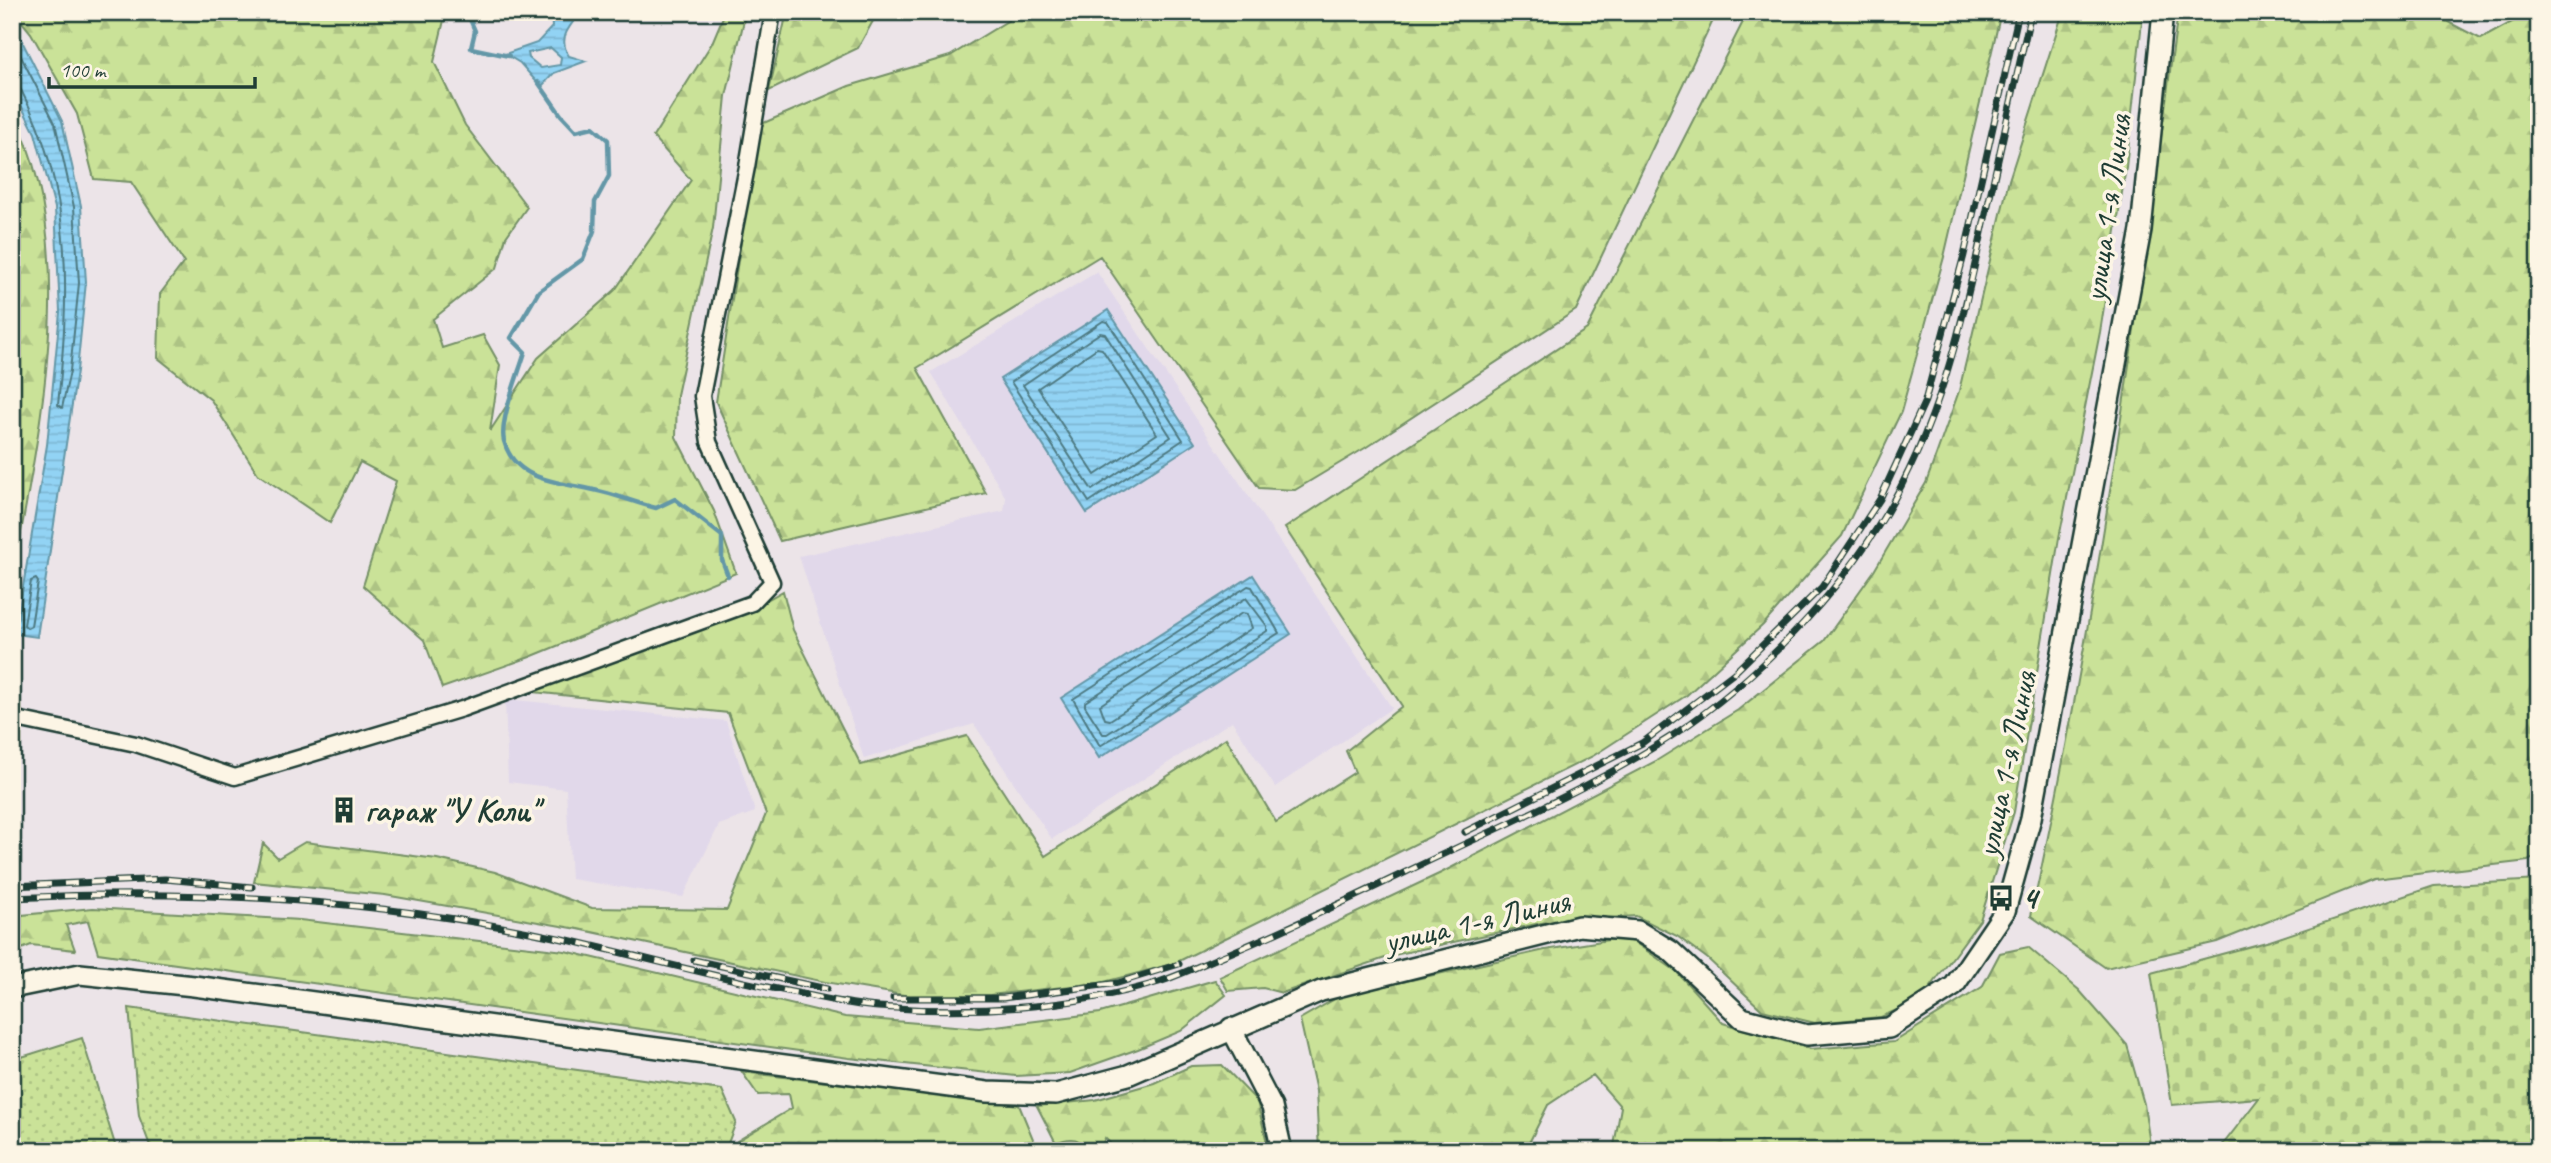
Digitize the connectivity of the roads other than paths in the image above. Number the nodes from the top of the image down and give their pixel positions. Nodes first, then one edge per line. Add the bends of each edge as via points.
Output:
1 (773, 12) edge
2 (2163, 12) edge
3 (12, 718) edge
4 (12, 988) edge
5 (1231, 1028) junction
6 (1282, 1151) edge

1 - 3 street via 702,396 709,442 772,582 752,603 462,709 235,777 136,744
2 - 5 street, улица 1-я Линия via 2141,230 2031,818 2005,911 1954,986 1889,1028 1807,1035 1742,1018 1671,951 1638,931 1579,926 1321,991
4 - 5 street, улица 1-я Линия via 80,974 221,989 987,1092 1056,1094 1128,1075
5 - 6 street via 1272,1107

